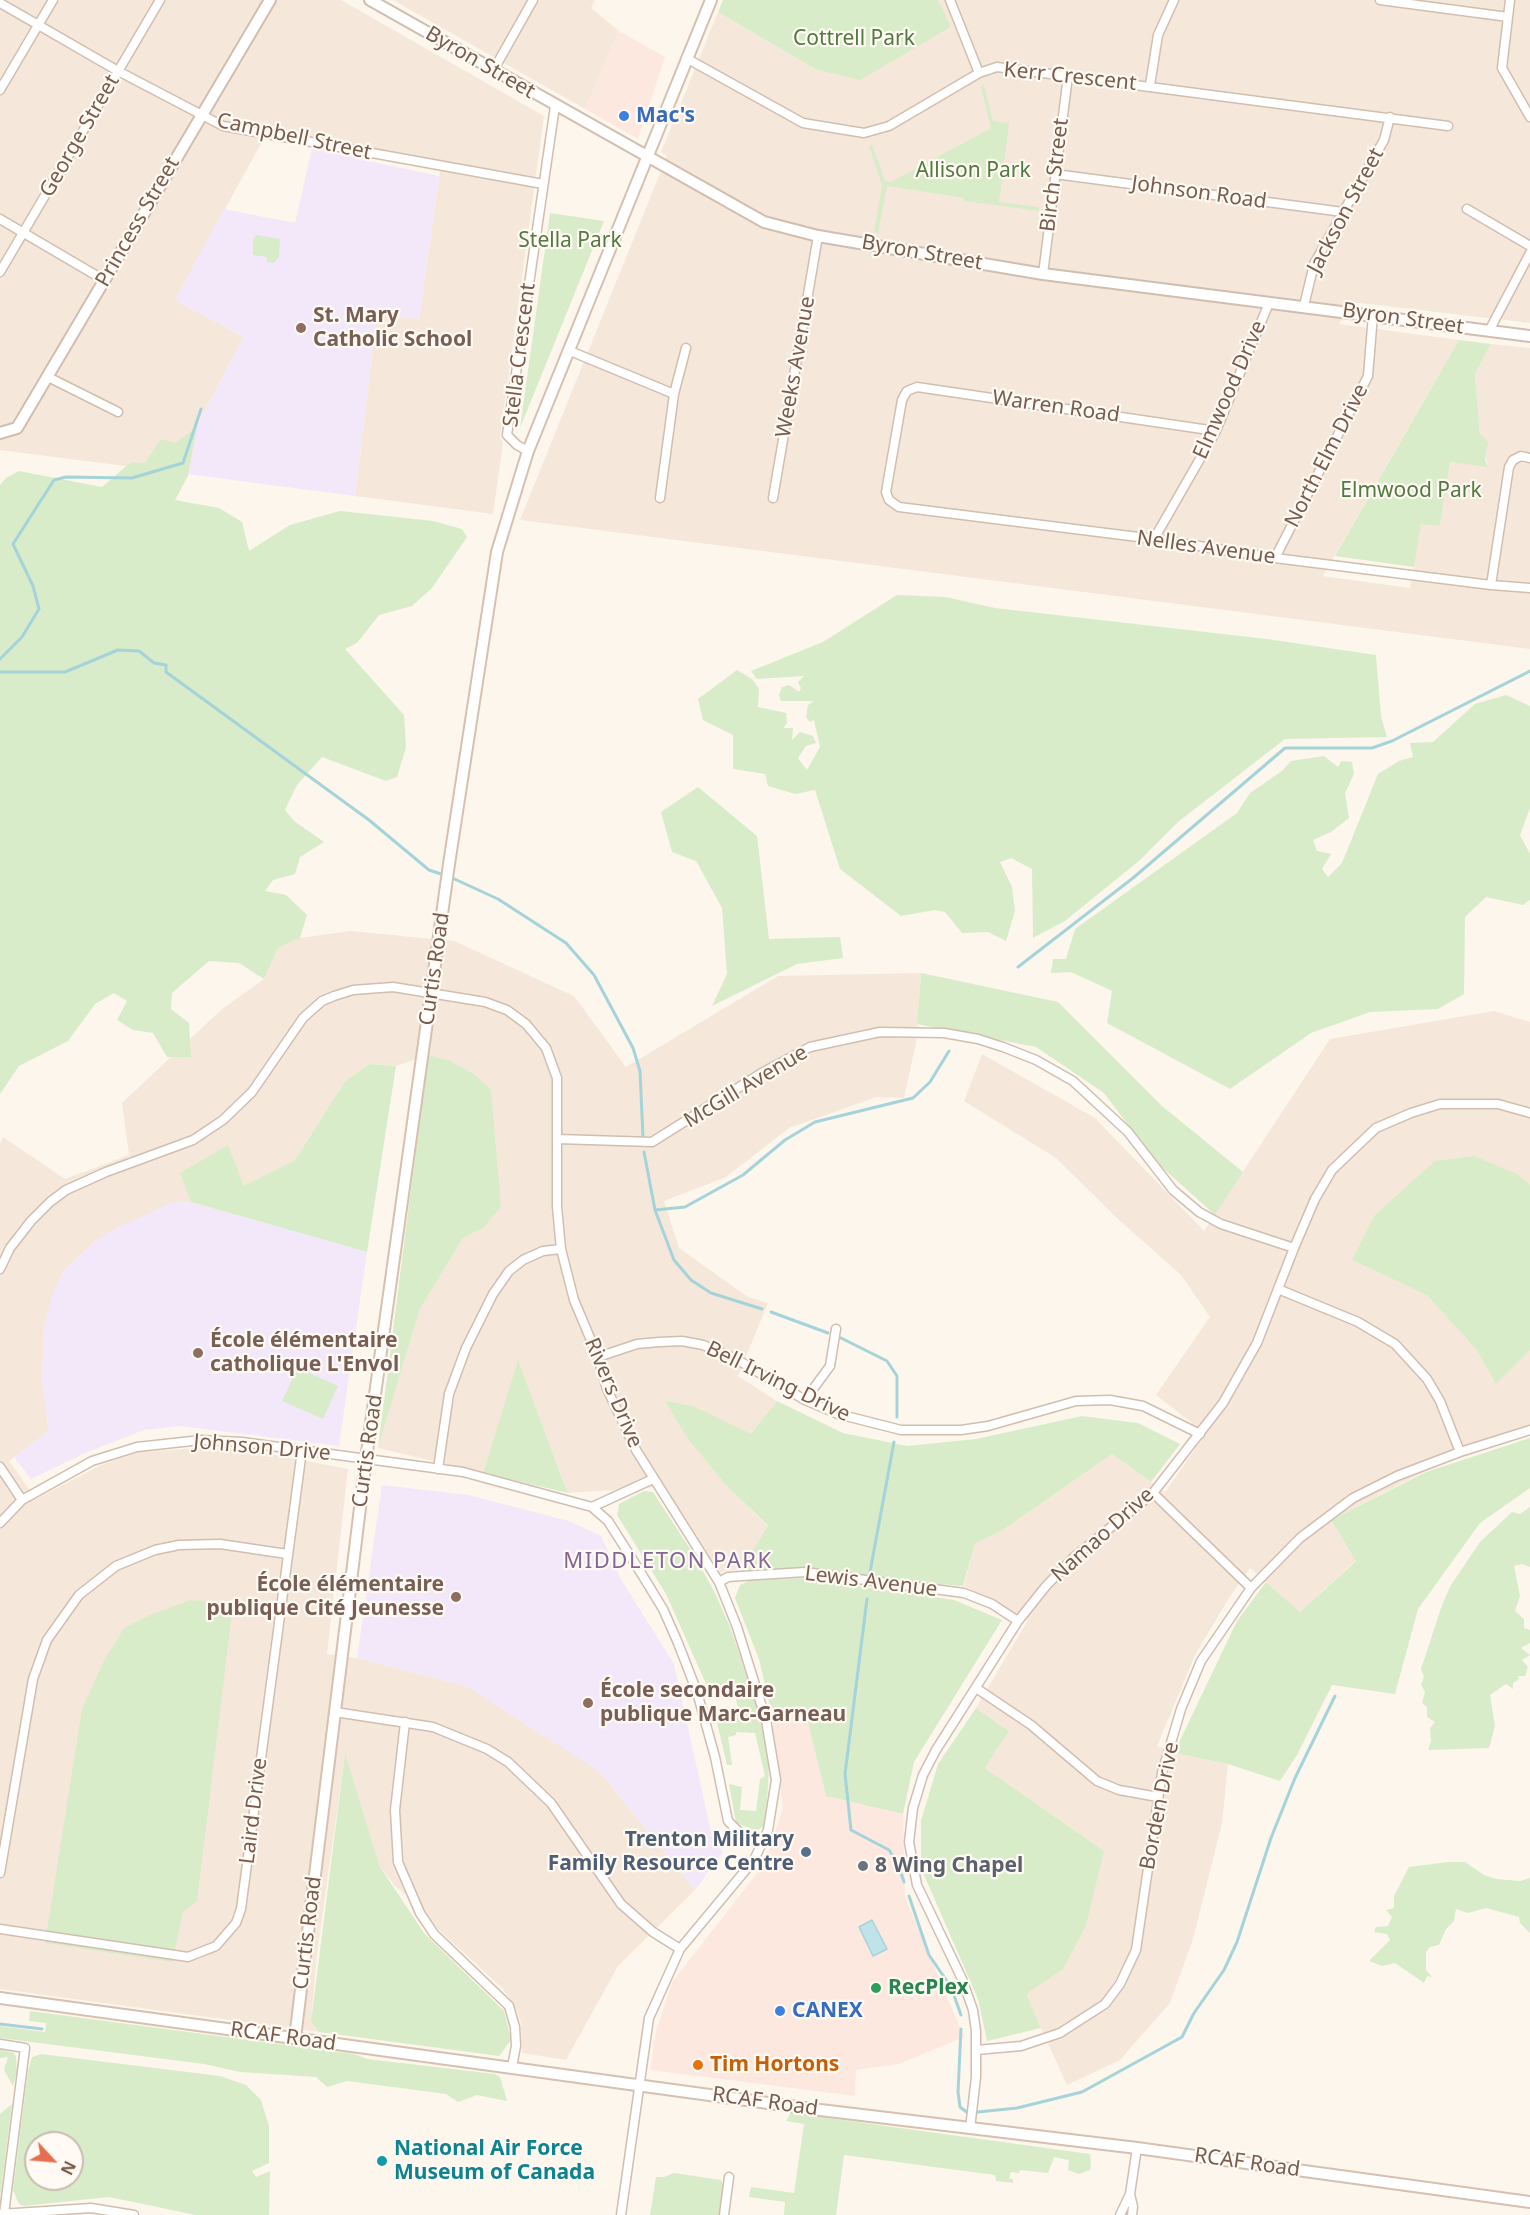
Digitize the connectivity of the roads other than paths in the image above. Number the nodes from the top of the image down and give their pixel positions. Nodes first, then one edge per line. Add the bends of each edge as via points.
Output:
1 (53, 0) edge
2 (160, 0) edge
3 (270, 0) edge
4 (370, 0) edge
5 (533, 0) edge
6 (711, 0) edge
7 (950, 0) edge
8 (1174, 0) edge
9 (1380, 0) edge
10 (1510, 0) edge
11 (0, 3) edge
12 (1508, 17) junction
13 (39, 24) junction
14 (686, 58) junction
15 (118, 71) junction
16 (493, 71) junction
17 (979, 73) junction
18 (1068, 76) junction
19 (1150, 85) junction
20 (0, 90) edge
21 (555, 106) junction
22 (200, 116) junction
23 (1390, 117) junction
24 (1530, 117) edge
25 (1448, 126) dead end
26 (647, 157) junction
27 (1055, 174) junction
28 (543, 184) junction
29 (1467, 209) dead end
30 (1343, 212) junction
31 (0, 219) edge
32 (23, 232) junction
33 (818, 236) junction
34 (1530, 246) edge
35 (1530, 253) edge
36 (0, 272) edge
37 (1043, 274) junction
38 (104, 280) junction
39 (1269, 303) junction
40 (1304, 306) junction
41 (1373, 315) junction
42 (1489, 331) junction
43 (1530, 336) edge
44 (686, 348) dead end
45 (570, 351) junction
46 (48, 377) junction
47 (675, 394) junction
48 (118, 412) dead end
49 (1216, 431) junction
50 (0, 434) edge
51 (528, 452) junction
52 (1530, 458) edge
53 (886, 497) joint
54 (660, 498) dead end
55 (773, 498) dead end
56 (1154, 539) junction
57 (1275, 558) junction
58 (1491, 585) junction
59 (1530, 588) edge
60 (432, 992) junction
61 (1530, 1113) edge
62 (558, 1139) junction
63 (1294, 1248) junction
64 (561, 1249) junction
65 (0, 1269) edge
66 (1278, 1289) junction
67 (836, 1329) dead end
68 (598, 1357) junction
69 (805, 1400) junction
70 (1530, 1430) edge
71 (1200, 1434) junction
72 (303, 1450) junction
73 (1460, 1452) junction
74 (366, 1459) junction
75 (0, 1467) edge
76 (438, 1469) junction
77 (653, 1479) junction
78 (1153, 1493) junction
79 (22, 1500) junction
80 (592, 1507) junction
81 (0, 1523) edge
82 (287, 1554) junction
83 (719, 1582) junction
84 (1251, 1588) junction
85 (1018, 1621) junction
86 (976, 1688) junction
87 (335, 1712) junction
88 (405, 1722) junction
89 (1158, 1797) junction
90 (762, 1844) junction
91 (0, 1873) edge
92 (0, 1929) edge
93 (680, 1949) junction
94 (0, 1998) edge
95 (295, 2038) junction
96 (0, 2044) edge
97 (976, 2050) junction
98 (512, 2067) junction
99 (640, 2086) junction
100 (970, 2124) junction
101 (1137, 2148) junction
102 (729, 2177) dead end
103 (1130, 2194) junction
104 (1530, 2202) edge
105 (2, 2214) edge
106 (134, 2215) edge
107 (621, 2215) edge
108 (724, 2215) edge
109 (1120, 2215) edge
110 (1132, 2215) edge

1 - 13 street
2 - 15 street, George Street
3 - 22 main road, Princess Street
4 - 16 main road, Byron Street
5 - 16 street
6 - 14 main road, Curtis Road
7 - 17 street
8 - 19 street via 1158,35
9 - 12 street
10 - 12 street
11 - 13 street, Campbell Street
12 - 24 street via 1502,68
13 - 15 street, Campbell Street
13 - 20 street
14 - 17 street, Kerr Crescent via 803,123 864,133 889,126
14 - 26 main road, Curtis Road
15 - 22 street, Campbell Street
15 - 32 street, George Street
16 - 21 main road, Byron Street
17 - 18 street, Kerr Crescent via 997,67
18 - 19 street, Kerr Crescent
18 - 27 street, Birch Street
19 - 23 street, Kerr Crescent
21 - 26 main road, Byron Street
21 - 28 street, Stella Crescent
22 - 28 street, Campbell Street via 223,126
22 - 38 main road, Princess Street
23 - 25 street, Kerr Crescent
23 - 30 street, Jackson Street via 1384,140
26 - 33 main road, Byron Street via 764,222
26 - 45 main road, Curtis Road
27 - 30 street, Johnson Road
27 - 37 street, Birch Street
28 - 51 street, Stella Crescent via 507,435
29 - 34 street
30 - 40 street, Jackson Street via 1314,264
31 - 32 street
32 - 36 street, George Street
32 - 38 street
33 - 37 main road, Byron Street
33 - 55 street, Weeks Avenue
35 - 42 street
37 - 39 main road, Byron Street
38 - 46 main road, Princess Street
39 - 40 main road, Byron Street
39 - 49 street, Elmwood Drive
40 - 41 main road, Byron Street
41 - 42 main road, Byron Street
41 - 57 street, North Elm Drive via 1368,375
42 - 43 main road, Byron Street
44 - 47 street
45 - 47 street
45 - 51 main road, Curtis Road
46 - 48 street
46 - 50 main road, Princess Street via 17,428
47 - 54 street
49 - 53 street, Warren Road via 917,387 907,391 902,400
49 - 56 street, Elmwood Drive
51 - 60 main road, Curtis Road via 497,552
52 - 58 street via 1521,456 1509,467
53 - 56 street, Nelles Avenue via 899,507
56 - 57 street, Nelles Avenue
57 - 58 street, Nelles Avenue
58 - 59 street, Nelles Avenue
60 - 62 street, Rivers Drive via 485,1002 507,1010 526,1024 546,1048 557,1078
60 - 65 street, Rivers Drive via 377,987 353,990 322,1001 296,1026 252,1092 223,1120 193,1140 66,1190 31,1221
60 - 74 main road, Curtis Road
61 - 63 street, Namao Drive via 1498,1104 1440,1104 1376,1128 1332,1170
62 - 63 street, McGill Avenue via 652,1142 810,1047 880,1032 944,1033 1004,1047 1073,1081 1128,1132 1173,1190 1199,1212 1221,1224
62 - 64 street, Rivers Drive
63 - 66 street, Namao Drive
64 - 68 street, Rivers Drive via 574,1300
64 - 76 street via 543,1251 523,1260 494,1294 466,1348 449,1394
66 - 71 street, Namao Drive via 1257,1343 1223,1403
66 - 73 street via 1358,1323 1395,1344 1427,1379
67 - 69 street via 830,1365
68 - 69 street, Bell Irving Drive via 637,1344 682,1341 703,1345 736,1359
68 - 77 street, Rivers Drive via 621,1420
69 - 71 street, Bell Irving Drive via 864,1422 934,1432 988,1426 1076,1401 1110,1400 1143,1406
70 - 73 street, Borden Drive
71 - 78 street, Namao Drive
72 - 74 street, Johnson Drive
72 - 79 street, Johnson Drive via 201,1440 137,1447 71,1470
72 - 82 street, Laird Drive
73 - 84 street, Borden Drive via 1353,1498 1300,1538
74 - 76 street, Johnson Drive
74 - 87 main road, Curtis Road
75 - 79 street
76 - 80 street, Johnson Drive via 480,1476
77 - 80 street
77 - 83 street, Rivers Drive
78 - 84 street
78 - 85 street, Namao Drive via 1073,1558
79 - 81 street, Johnson Drive
80 - 90 street via 608,1521 663,1609 678,1643 697,1692 728,1821 741,1834
82 - 91 street via 220,1544 179,1545 116,1566 79,1596 47,1640 33,1679
82 - 92 street, Laird Drive via 241,1909 236,1923 216,1946 188,1957
83 - 85 street, Lewis Avenue via 735,1576 805,1572 964,1593 992,1604
83 - 90 street, Rivers Drive via 744,1647 771,1739 775,1798
84 - 89 street, Borden Drive via 1202,1661 1181,1709
85 - 86 street, Namao Drive
86 - 89 street via 1031,1725 1097,1781 1119,1790
86 - 97 street, Namao Drive via 936,1750 920,1786 909,1842 917,1885 973,2010
87 - 88 street
87 - 95 main road, Curtis Road
88 - 93 street via 458,1735 508,1762 551,1803 621,1904
88 - 98 street via 395,1810 398,1862 420,1913 434,1934 509,2006 516,2046
89 - 97 street, Borden Drive via 1136,1950 1120,1984 1105,2004 1060,2033 1022,2046
90 - 93 street, Rivers Drive via 747,1870
93 - 99 street, Rivers Drive via 649,2018
94 - 95 main road, RCAF Road
95 - 98 main road, RCAF Road
96 - 105 street via 25,2048
97 - 100 street, Namao Drive
98 - 99 main road, RCAF Road
99 - 100 main road, RCAF Road
99 - 107 street, Rivers Drive
100 - 101 main road, RCAF Road
101 - 103 street
101 - 104 main road, RCAF Road
102 - 108 street
103 - 109 street
103 - 110 street
105 - 106 street via 91,2208

